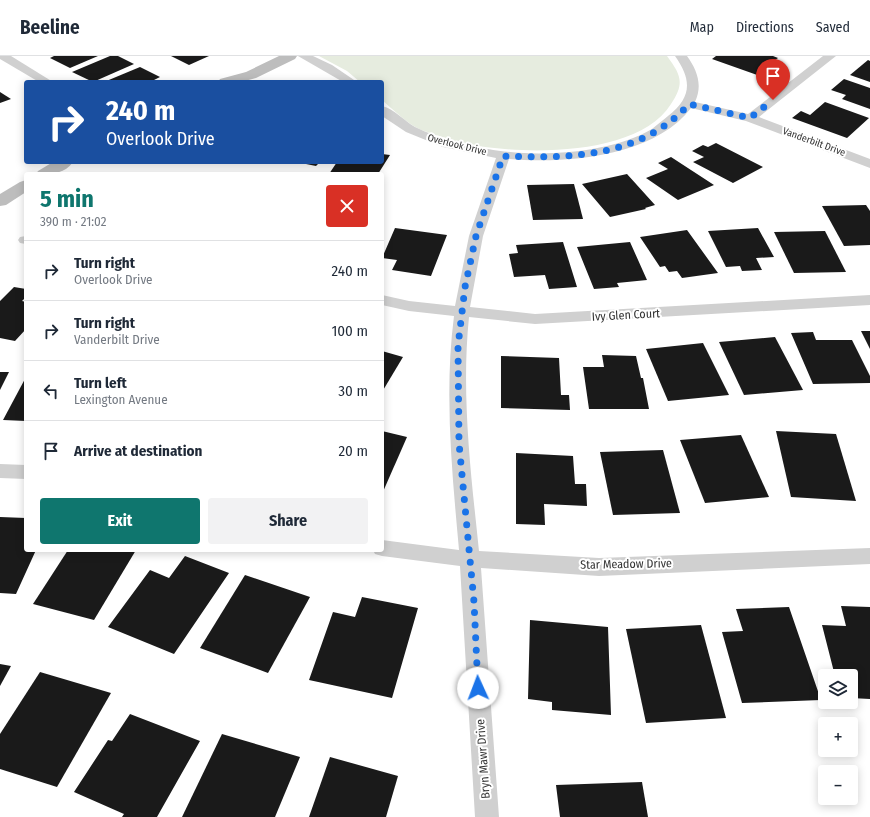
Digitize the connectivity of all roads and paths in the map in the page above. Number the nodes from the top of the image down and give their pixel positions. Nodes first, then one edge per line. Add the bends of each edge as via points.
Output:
1 (290, 56) edge
2 (304, 56) edge
3 (681, 56) edge
4 (830, 56) edge
5 (9, 57) edge
6 (249, 61) dead end
7 (44, 80) edge
8 (226, 80) edge
9 (232, 80) edge
10 (348, 80) edge
11 (689, 104) junction
12 (384, 112) edge
13 (750, 118) junction
14 (503, 156) junction
15 (62, 164) edge
16 (870, 164) edge
17 (48, 172) edge
18 (24, 186) edge
19 (0, 201) edge
20 (384, 300) edge
21 (870, 300) edge
22 (462, 312) junction
23 (0, 471) edge
24 (24, 472) edge
25 (384, 548) edge
26 (870, 556) edge
27 (470, 559) junction
28 (487, 817) edge

1 - 9 street via 251,75
2 - 10 street
3 - 11 street, Overlook Drive via 694,81 694,91
4 - 13 street
5 - 7 street
6 - 8 street
11 - 13 street, Vanderbilt Drive
11 - 14 street, Overlook Drive via 664,127 627,146 578,156
12 - 14 street, Overlook Drive via 395,122 417,134
13 - 16 street, Vanderbilt Drive
14 - 22 street, Bryn Mawr Drive via 476,236
15 - 17 street
18 - 19 street
20 - 22 street, Ivy Glen Court
21 - 22 street, Ivy Glen Court via 536,319
22 - 27 street, Bryn Mawr Drive via 458,346 459,443
23 - 24 street
25 - 27 street, Star Meadow Drive
26 - 27 street, Star Meadow Drive via 599,567
27 - 28 street, Bryn Mawr Drive

